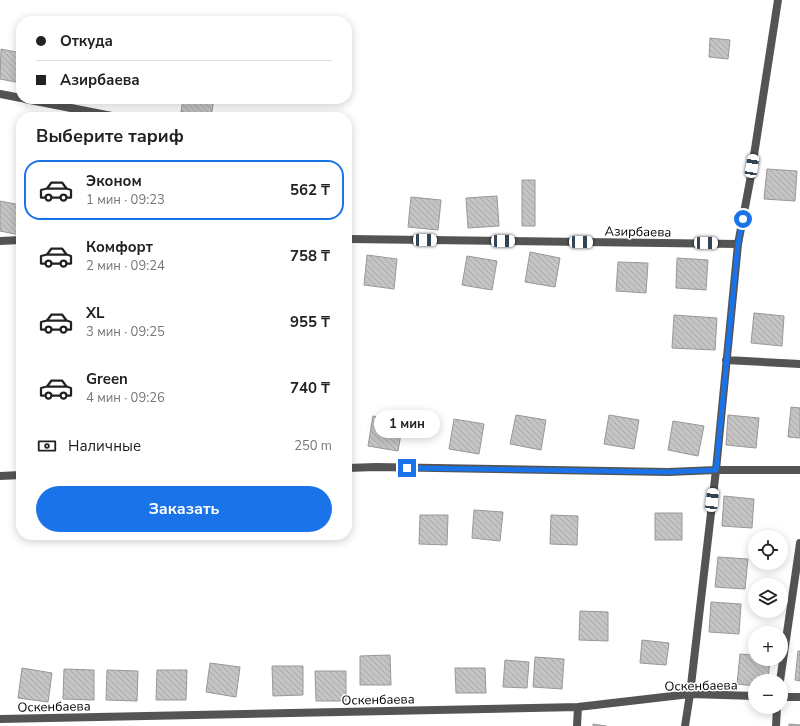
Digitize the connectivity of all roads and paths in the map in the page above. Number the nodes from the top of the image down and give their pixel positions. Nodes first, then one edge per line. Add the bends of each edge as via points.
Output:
1 (778, 0) edge
2 (0, 94) edge
3 (16, 97) edge
4 (51, 104) edge
5 (91, 112) edge
6 (352, 239) edge
7 (16, 240) edge
8 (0, 241) edge
9 (738, 244) junction
10 (726, 360) junction
11 (800, 364) edge
12 (352, 468) edge
13 (716, 470) junction
14 (800, 470) edge
15 (16, 475) edge
16 (0, 476) edge
17 (800, 543) edge
18 (797, 593) edge
19 (781, 674) edge
20 (690, 694) junction
21 (748, 696) edge
22 (788, 696) edge
23 (800, 697) edge
24 (578, 707) junction
25 (777, 714) edge
26 (0, 719) edge
27 (577, 726) edge
28 (685, 726) edge
29 (776, 726) edge

1 - 9 street
2 - 3 street
4 - 5 street
6 - 9 street, Азирбаева
7 - 8 street
9 - 10 street
10 - 11 street
10 - 13 street
12 - 13 street via 668,472
13 - 14 street
13 - 20 street
15 - 16 street
17 - 18 street
18 - 19 street
20 - 21 street, Оскенбаева
20 - 24 street, Оскенбаева
20 - 28 street
22 - 23 street
24 - 26 street, Оскенбаева
24 - 27 street
25 - 29 street

